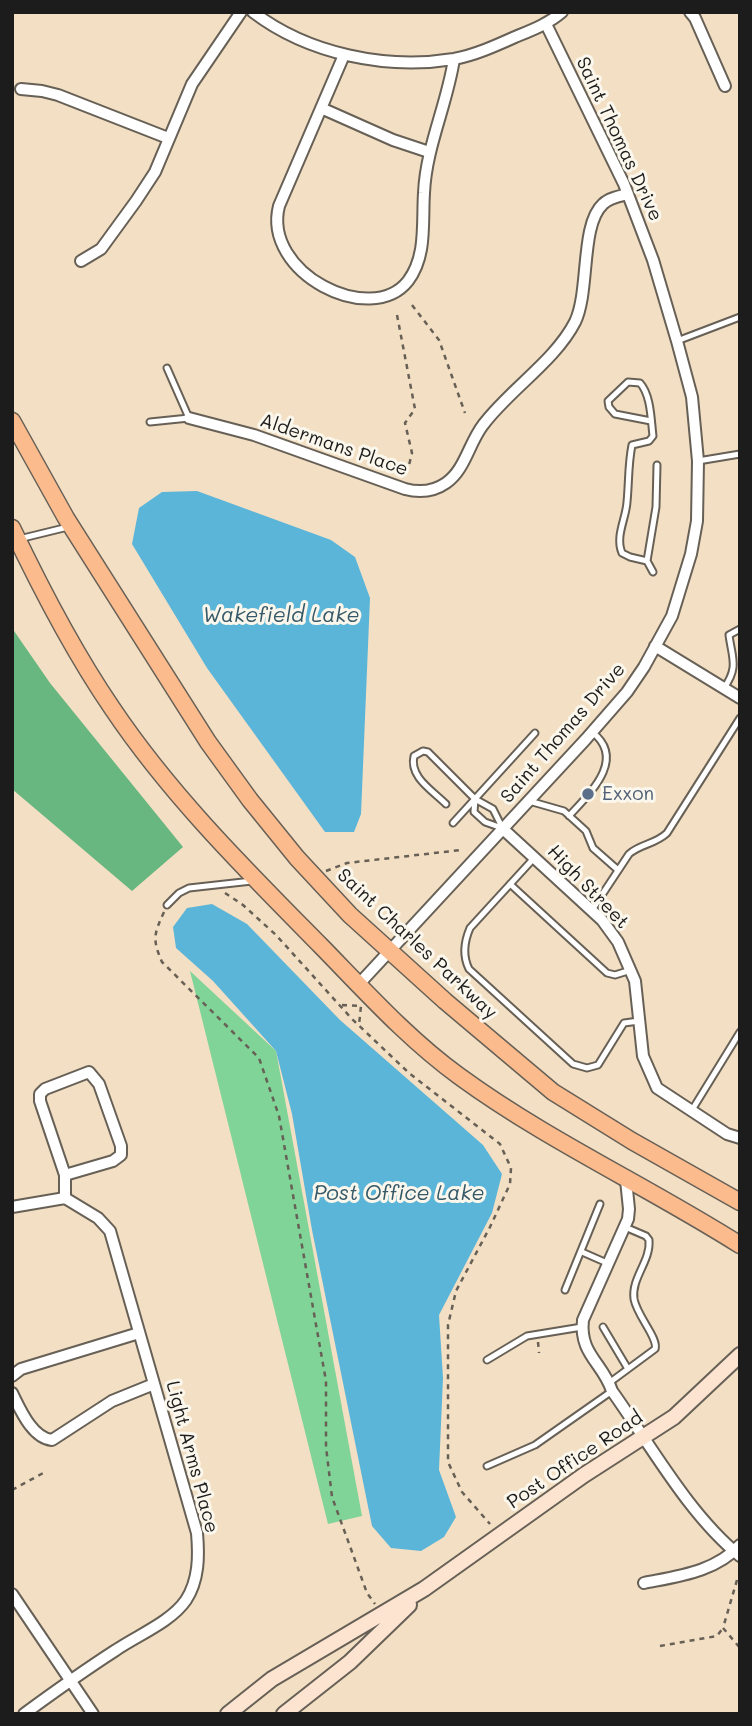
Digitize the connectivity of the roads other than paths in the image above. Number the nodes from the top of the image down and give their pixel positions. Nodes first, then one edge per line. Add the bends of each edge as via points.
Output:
1 (241, 12) edge
2 (253, 12) edge
3 (562, 12) edge
4 (707, 12) edge
5 (693, 15) edge
6 (546, 24) junction
7 (344, 55) junction
8 (454, 59) junction
9 (725, 86) dead end
10 (21, 89) dead end
11 (321, 108) junction
12 (168, 138) junction
13 (429, 152) junction
14 (628, 194) junction
15 (80, 261) dead end
16 (740, 317) edge
17 (728, 322) junction
18 (740, 325) edge
19 (677, 341) junction
20 (167, 368) dead end
21 (189, 418) junction
22 (12, 421) edge
23 (651, 421) junction
24 (150, 422) dead end
25 (740, 454) edge
26 (698, 461) junction
27 (657, 465) dead end
28 (71, 526) junction
29 (15, 534) edge
30 (647, 561) junction
31 (653, 572) dead end
32 (740, 629) edge
33 (655, 646) junction
34 (724, 688) junction
35 (740, 698) edge
36 (740, 718) edge
37 (592, 732) junction
38 (535, 733) dead end
39 (475, 799) junction
40 (529, 801) junction
41 (446, 804) dead end
42 (569, 816) junction
43 (453, 822) dead end
44 (503, 828) junction
45 (535, 857) junction
46 (618, 870) junction
47 (255, 880) junction
48 (510, 884) junction
49 (167, 905) road end
50 (592, 910) junction
51 (390, 952) junction
52 (631, 970) junction
53 (359, 984) junction
54 (639, 1021) junction
55 (740, 1032) edge
56 (691, 1112) junction
57 (740, 1138) edge
58 (65, 1175) junction
59 (626, 1180) junction
60 (65, 1198) junction
61 (740, 1202) edge
62 (600, 1204) dead end
63 (12, 1207) edge
64 (624, 1227) junction
65 (740, 1245) edge
66 (582, 1252) junction
67 (607, 1263) junction
68 (565, 1290) dead end
69 (582, 1327) junction
70 (603, 1327) dead end
71 (138, 1333) junction
72 (740, 1355) edge
73 (487, 1360) dead end
74 (628, 1369) junction
75 (12, 1376) edge
76 (154, 1384) junction
77 (610, 1387) junction
78 (12, 1393) edge
79 (645, 1437) junction
80 (487, 1466) dead end
81 (738, 1551) edge
82 (644, 1583) dead end
83 (424, 1588) junction
84 (12, 1594) edge
85 (70, 1681) junction
86 (24, 1714) edge
87 (93, 1714) edge
88 (228, 1714) edge
89 (284, 1714) edge

1 - 12 street via 192,84
2 - 7 street via 296,38
3 - 6 street
4 - 5 street
5 - 9 street
6 - 8 street
6 - 14 street, Saint Thomas Drive
7 - 8 street via 396,62
7 - 11 street
8 - 13 street
10 - 12 street via 58,96
11 - 13 street
11 - 13 street via 279,206 276,225 282,247 296,267 344,294 386,297 401,288 414,271 422,248
12 - 15 street via 155,172 123,220 101,249
14 - 19 street, Saint Thomas Drive
14 - 21 street, Aldermans Place via 607,201 594,219 575,322 551,354 483,424 459,469 440,487 421,492 405,489 254,435
16 - 17 lane
17 - 18 lane
17 - 19 lane
19 - 26 street, Saint Thomas Drive via 692,397
20 - 21 lane
21 - 24 lane
22 - 28 main road, Saint Charles Parkway
23 - 23 lane via 640,383 628,382 608,401 615,414
23 - 30 lane via 652,440 632,445 619,541 622,553
25 - 26 lane
26 - 33 street, Saint Thomas Drive via 697,521 691,554 672,616
27 - 30 lane
28 - 29 lane
28 - 51 main road, Saint Charles Parkway via 250,800 311,873
29 - 47 main road via 58,620 113,710 196,815
30 - 31 lane
32 - 34 lane via 729,635 735,666
33 - 34 street
33 - 37 street, Saint Thomas Drive via 627,692
34 - 35 street
36 - 46 lane via 667,833 634,849
37 - 40 street, Saint Thomas Drive
37 - 42 lane via 608,753 605,765 599,782
38 - 39 lane
39 - 41 lane via 428,752 419,752 413,762 416,775
39 - 43 lane
39 - 44 lane via 493,809
39 - 44 lane via 474,812
40 - 42 lane
40 - 44 street, Saint Thomas Drive
42 - 46 lane via 586,831 593,848
44 - 45 street, High Street
44 - 51 street, Saint Thomas Drive
45 - 48 lane
45 - 50 street, High Street
46 - 50 lane
47 - 49 lane via 190,888
47 - 53 main road
48 - 52 lane via 607,972 615,975
48 - 54 lane via 470,928 464,951 469,969 581,1068 598,1065 624,1023
50 - 52 street, High Street via 611,930
51 - 53 street, Saint Thomas Drive
51 - 61 main road, Saint Charles Parkway via 553,1091
52 - 54 street, High Street
53 - 59 main road via 457,1075
54 - 56 street, High Street via 643,1056 652,1080
55 - 56 lane
56 - 57 street, High Street
58 - 58 street via 121,1155 99,1084 89,1072 40,1094
58 - 60 street
59 - 64 street via 629,1209
59 - 65 main road
60 - 63 street
60 - 71 street, Light Arms Place via 106,1226
62 - 66 lane
64 - 67 street
64 - 74 lane via 649,1240 634,1296 657,1345
66 - 67 lane
66 - 68 lane
67 - 69 street
69 - 73 lane via 527,1336
69 - 77 street via 584,1345
70 - 74 lane
71 - 75 street
71 - 76 street, Light Arms Place
72 - 79 street, Post Office Road via 674,1417
74 - 77 lane
76 - 78 street via 112,1401 52,1440 36,1432
76 - 85 street, Light Arms Place via 197,1533 199,1555 193,1584 175,1612
77 - 79 street
77 - 80 lane via 529,1448
79 - 81 street via 686,1497
79 - 83 street, Post Office Road
81 - 82 street via 704,1569
83 - 88 street, Post Office Road via 272,1679
83 - 89 street, Post Office Road via 350,1662
84 - 85 street
85 - 86 street, Light Arms Place
85 - 87 street

